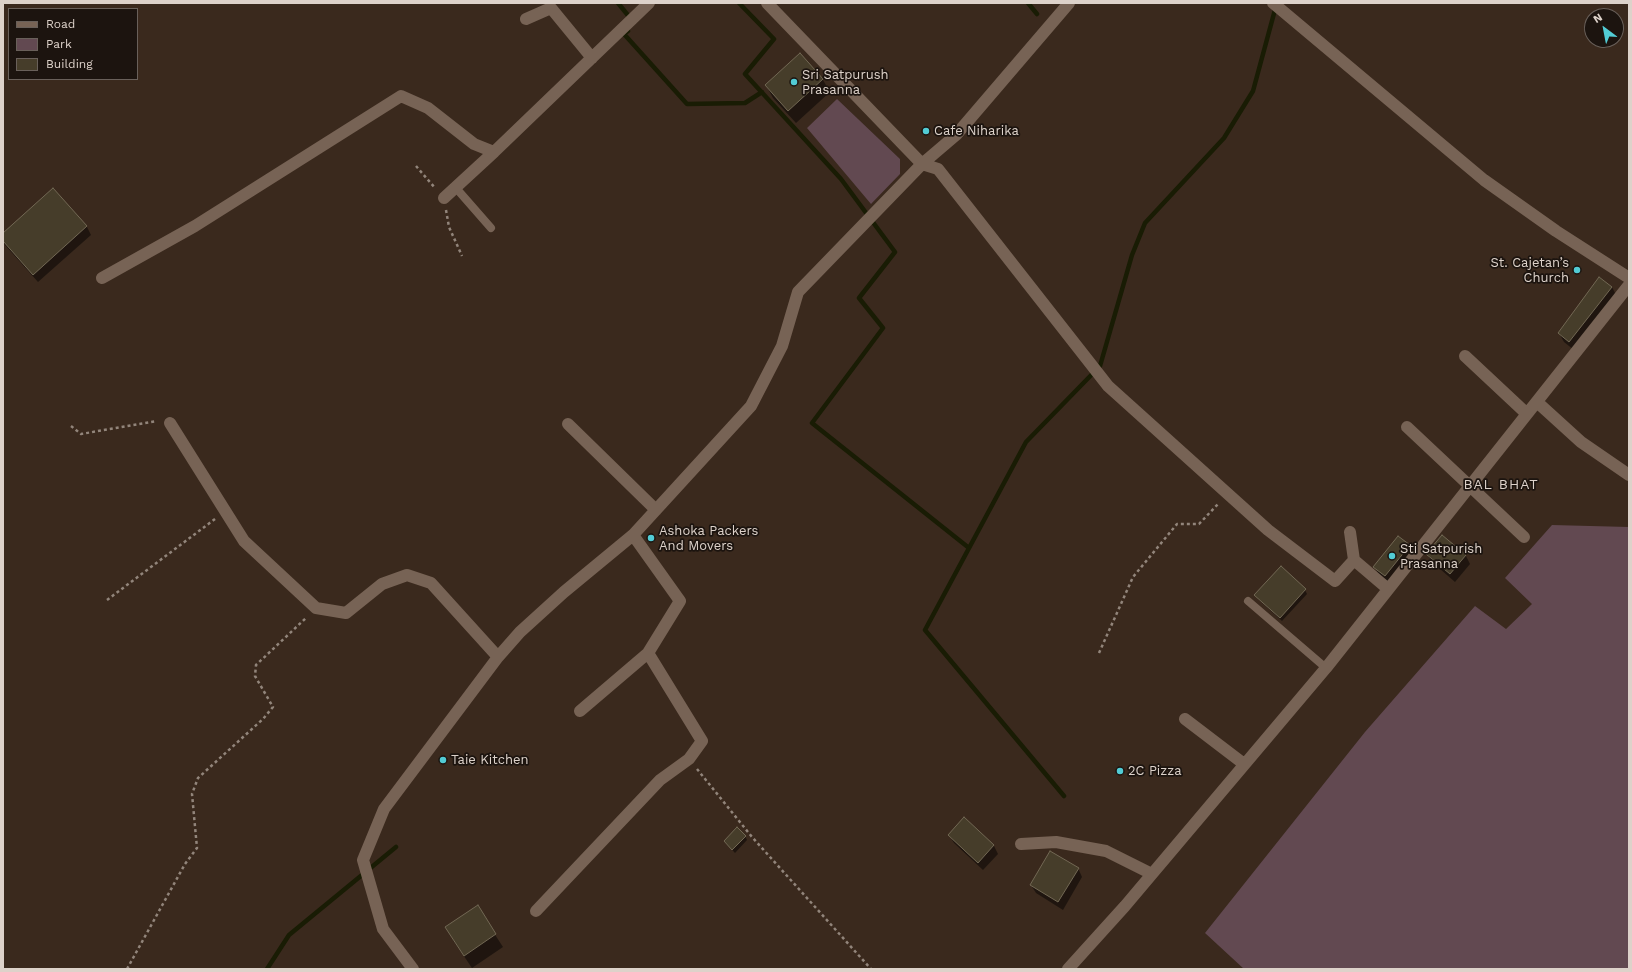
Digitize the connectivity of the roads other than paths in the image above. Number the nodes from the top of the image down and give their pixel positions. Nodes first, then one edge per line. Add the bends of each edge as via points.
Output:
1 (649, 3) edge
2 (767, 3) edge
3 (1069, 3) edge
4 (1273, 3) edge
5 (526, 19) dead end
6 (592, 58) junction
7 (494, 152) junction
8 (922, 164) junction
9 (456, 188) junction
10 (444, 198) road end
11 (491, 228) dead end
12 (102, 278) dead end
13 (1629, 278) edge
14 (1629, 285) edge
15 (1465, 356) dead end
16 (1537, 402) junction
17 (1527, 414) junction
18 (170, 423) road end
19 (568, 424) dead end
20 (1407, 427) dead end
21 (1629, 475) edge
22 (1469, 487) junction
23 (656, 510) junction
24 (1350, 532) dead end
25 (633, 535) junction
26 (1524, 537) dead end
27 (1354, 560) junction
28 (1388, 589) junction
29 (1248, 601) dead end
30 (648, 653) junction
31 (498, 657) junction
32 (1326, 668) junction
33 (580, 711) dead end
34 (1185, 719) dead end
35 (1244, 764) junction
36 (1021, 844) dead end
37 (1152, 874) junction
38 (536, 911) dead end
39 (414, 969) edge
40 (1068, 969) edge

1 - 6 street
2 - 8 street
3 - 8 street via 956,135
4 - 13 street via 1484,180
5 - 6 street via 551,8
6 - 7 street
7 - 9 street
7 - 12 street via 474,144 428,108 401,96 195,226
8 - 23 street via 798,292 782,346 752,406
8 - 27 street via 938,169 1108,386 1268,530 1334,581
9 - 10 street
9 - 11 lane
14 - 16 street
15 - 17 street
16 - 17 street
16 - 21 street via 1581,442
17 - 22 street
18 - 31 street via 244,540 316,608 346,613 382,584 406,575 431,583
19 - 23 street
20 - 22 street
22 - 26 street
22 - 28 street
23 - 25 street
24 - 27 street
25 - 30 street via 680,601
25 - 31 street via 564,592 520,632
27 - 28 street
28 - 32 street
29 - 32 lane
30 - 33 street
30 - 38 street via 702,741 689,759 660,780
31 - 39 street via 384,809 363,860 383,929
32 - 35 street
34 - 35 street
35 - 37 street
36 - 37 street via 1056,842 1106,851
37 - 40 street

